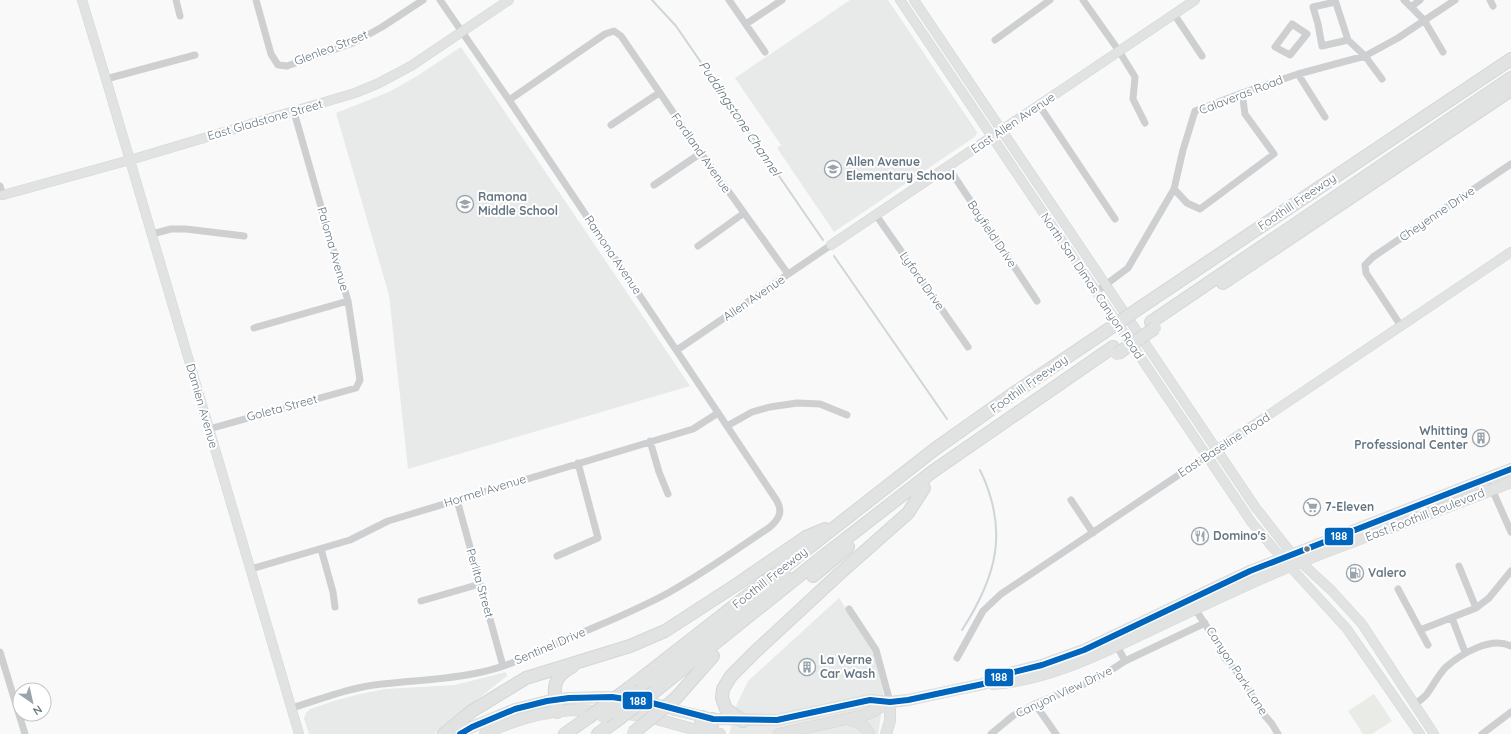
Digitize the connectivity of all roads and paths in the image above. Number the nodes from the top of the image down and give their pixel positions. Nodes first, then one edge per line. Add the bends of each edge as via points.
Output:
1 (82, 0) edge
2 (176, 0) edge
3 (256, 0) edge
4 (423, 0) edge
5 (440, 0) edge
6 (508, 0) edge
7 (729, 0) edge
8 (782, 0) edge
9 (900, 0) edge
10 (914, 0) edge
11 (1050, 0) edge
12 (1082, 0) edge
13 (1195, 0) edge
14 (1404, 0) edge
15 (1420, 0) edge
16 (1455, 0) edge
17 (1335, 1) edge
18 (1411, 7) junction
19 (1174, 14) junction
20 (180, 16) dead end
21 (1424, 20) junction
22 (746, 24) junction
23 (1318, 24) junction
24 (462, 31) junction
25 (1307, 34) junction
26 (995, 40) dead end
27 (1348, 40) junction
28 (1119, 51) junction
29 (764, 52) dead end
30 (1443, 52) dead end
31 (195, 55) dead end
32 (1202, 56) dead end
33 (1364, 56) junction
34 (1511, 59) edge
35 (1511, 64) edge
36 (1499, 68) junction
37 (1298, 74) junction
38 (1511, 78) edge
39 (106, 79) junction
40 (1382, 79) dead end
41 (1511, 90) edge
42 (1242, 92) junction
43 (659, 93) junction
44 (509, 100) junction
45 (1039, 105) junction
46 (294, 112) junction
47 (1325, 117) dead end
48 (1145, 122) dead end
49 (611, 125) dead end
50 (1002, 131) junction
51 (992, 137) junction
52 (701, 153) junction
53 (130, 160) junction
54 (1511, 164) edge
55 (948, 167) junction
56 (654, 185) dead end
57 (1174, 189) junction
58 (1, 192) edge
59 (744, 213) junction
60 (876, 215) junction
61 (1115, 219) dead end
62 (152, 234) junction
63 (244, 236) dead end
64 (698, 246) dead end
65 (831, 246) joint
66 (1511, 252) edge
67 (788, 274) junction
68 (1107, 284) junction
69 (1096, 292) junction
70 (348, 301) junction
71 (1037, 301) dead end
72 (1148, 318) junction
73 (1401, 326) junction
74 (254, 328) dead end
75 (1110, 343) junction
76 (968, 347) dead end
77 (677, 350) junction
78 (356, 388) joint
79 (718, 413) junction
80 (847, 415) dead end
81 (979, 423) junction
82 (727, 426) junction
83 (209, 429) junction
84 (999, 430) junction
85 (650, 441) junction
86 (1217, 450) junction
87 (1207, 456) junction
88 (578, 463) junction
89 (1511, 469) edge
90 (1487, 479) junction
91 (1511, 482) edge
92 (924, 488) junction
93 (1492, 490) junction
94 (668, 494) dead end
95 (457, 500) junction
96 (1070, 500) dead end
97 (780, 514) joint
98 (841, 522) junction
99 (1511, 532) edge
100 (1093, 533) junction
101 (321, 549) junction
102 (557, 556) dead end
103 (1288, 560) junction
104 (1301, 562) junction
105 (1459, 566) dead end
106 (251, 569) junction
107 (1511, 571) edge
108 (480, 584) junction
109 (1398, 589) dead end
110 (421, 601) dead end
111 (335, 607) dead end
112 (1476, 608) junction
113 (849, 609) dead end
114 (1194, 609) junction
115 (1452, 618) junction
116 (1205, 623) junction
117 (1420, 630) junction
118 (1114, 641) junction
119 (1428, 645) dead end
120 (1511, 646) edge
121 (0, 652) edge
122 (1465, 652) junction
123 (713, 656) junction
124 (957, 658) dead end
125 (1125, 662) junction
126 (579, 663) junction
127 (503, 666) junction
128 (658, 693) junction
129 (555, 700) junction
130 (890, 702) junction
131 (1035, 704) junction
132 (1414, 705) junction
133 (292, 708) junction
134 (557, 712) junction
135 (1511, 712) edge
136 (708, 718) junction
137 (848, 718) junction
138 (623, 719) junction
139 (743, 721) junction
140 (633, 733) edge
141 (708, 733) edge
142 (25, 734) edge
143 (299, 734) edge
144 (444, 734) edge
145 (460, 734) edge
146 (484, 734) edge
147 (565, 734) edge
148 (580, 734) edge
149 (598, 734) edge
150 (608, 734) edge
151 (779, 734) edge
152 (869, 734) edge
153 (886, 734) edge
154 (991, 734) edge
155 (1056, 734) edge
156 (1278, 734) edge
157 (1420, 734) edge
158 (1434, 734) edge
159 (1482, 734) edge

1 - 39 main road, Damien Avenue
2 - 20 street
3 - 4 street, Glenlea Street via 271,54 278,65 287,66 353,43
5 - 24 street, Ramona Avenue
6 - 24 main road, East Gladstone Street
7 - 22 street
8 - 22 street
9 - 51 main road, North San Dimas Canyon Road
10 - 50 main road, North San Dimas Canyon Road
11 - 26 street
12 - 28 street
13 - 19 main road, East Allen Avenue
14 - 18 street
15 - 18 street
16 - 21 street, Calaveras Road
17 - 23 street via 1313,7
17 - 27 street
18 - 21 street
19 - 28 main road, East Allen Avenue
19 - 32 street
21 - 30 street
21 - 33 street, Calaveras Road via 1398,38
22 - 29 street
23 - 25 street
23 - 27 street via 1322,46
24 - 44 street, Ramona Avenue
24 - 46 main road, East Gladstone Street via 411,66 377,84
25 - 25 street via 1290,55 1275,47 1292,24
27 - 33 street
28 - 45 main road, East Allen Avenue
28 - 48 street via 1135,77 1133,99
31 - 39 street
33 - 37 street, Calaveras Road
33 - 40 street
34 - 36 highway, Foothill Freeway
35 - 36 highway
36 - 72 highway, Foothill Freeway via 1214,258
37 - 42 street, Calaveras Road
37 - 47 street
38 - 72 highway
39 - 53 main road, Damien Avenue
41 - 72 highway, Foothill Freeway
42 - 57 street, Calaveras Road via 1195,111
42 - 57 street via 1245,114 1274,154 1200,209 1187,203
43 - 44 street, Fordland Avenue via 621,36 614,31 605,34
43 - 49 street
43 - 52 street, Fordland Avenue
44 - 77 street, Ramona Avenue
45 - 50 main road, East Allen Avenue
45 - 61 street
46 - 53 main road, East Gladstone Street
46 - 70 street, Paloma Avenue
50 - 51 main road, East Allen Avenue
50 - 68 main road, North San Dimas Canyon Road
51 - 55 main road, East Allen Avenue
51 - 69 main road, North San Dimas Canyon Road
52 - 56 street
52 - 59 street, Fordland Avenue
53 - 58 main road, East Gladstone Street
53 - 62 main road, Damien Avenue
54 - 73 street, Cheyenne Drive via 1373,257 1365,265 1366,273
55 - 60 main road, East Allen Avenue
55 - 71 street, Bayfield Drive
57 - 68 street, Calaveras Road via 1128,268
59 - 64 street
59 - 67 street, Fordland Avenue
60 - 65 main road, East Allen Avenue
60 - 76 street, Lyford Drive
62 - 63 street via 171,229 186,229
62 - 83 main road, Damien Avenue
65 - 67 street, Allen Avenue
66 - 73 main road, East Baseline Road
67 - 77 street, Allen Avenue
68 - 69 street, Calaveras Road
68 - 86 main road, North San Dimas Canyon Road
69 - 87 main road, North San Dimas Canyon Road
70 - 74 street
70 - 78 street, Paloma Avenue via 360,380
72 - 75 highway, Foothill Freeway, bridge
72 - 75 highway, Foothill Freeway, bridge
73 - 86 main road, East Baseline Road
75 - 81 highway, Foothill Freeway via 1022,393
75 - 84 highway, Foothill Freeway via 1046,398
77 - 79 street, Ramona Avenue
78 - 83 street, Goleta Street
79 - 82 street, Ramona Avenue
79 - 85 street, Hormel Avenue via 693,429
80 - 82 street via 820,404 797,403 752,412
81 - 98 highway, Foothill Freeway via 935,449
81 - 148 highway, bridge via 641,690
82 - 97 street, Ramona Avenue via 777,501
83 - 106 main road, Damien Avenue
84 - 92 highway, Foothill Freeway
84 - 128 highway via 932,472 863,525
85 - 88 street, Hormel Avenue
85 - 94 street
86 - 87 main road, East Baseline Road
86 - 103 main road, North San Dimas Canyon Road
87 - 100 street, East Baseline Road
87 - 103 main road, North San Dimas Canyon Road via 1252,523
88 - 95 street, Hormel Avenue
88 - 102 street via 598,538
89 - 90 main road, East Foothill Boulevard
90 - 93 street
90 - 103 main road, East Foothill Boulevard
91 - 93 main road, East Foothill Boulevard
92 - 123 highway, Foothill Freeway
92 - 139 highway via 908,513 731,676 723,689 722,698 726,709
93 - 99 street
93 - 104 main road, East Foothill Boulevard
95 - 101 street, Hormel Avenue via 388,521 350,540
95 - 108 street, Perlita Street
96 - 100 street
97 - 127 street, Sentinel Drive via 777,521 770,526 668,593
98 - 126 highway via 806,537 665,631
98 - 147 highway, Foothill Freeway, bridge via 629,688
100 - 124 street, East Baseline Road via 991,602 983,611
101 - 106 street, Hormel Avenue
101 - 111 street
103 - 104 main road, East Foothill Boulevard
103 - 114 main road, East Foothill Boulevard
103 - 118 main road, East Foothill Boulevard via 1250,571 1210,589
103 - 157 main road via 1347,629
104 - 132 main road via 1362,624
105 - 112 street
106 - 133 main road, Damien Avenue
107 - 112 street via 1489,598
108 - 110 street
108 - 127 street, Perlita Street
109 - 117 street
112 - 115 street
113 - 130 street via 876,650
114 - 116 street, Canyon Park Lane
114 - 118 main road, East Foothill Boulevard
115 - 117 street
115 - 122 street
116 - 125 street, Canyon View Drive
116 - 156 street, Canyon Park Lane via 1225,658 1244,681 1260,710
117 - 119 street
118 - 125 street
118 - 130 main road, East Foothill Boulevard via 983,684
120 - 122 street via 1493,643
121 - 142 street
122 - 132 street via 1445,668 1426,695
123 - 128 highway, Foothill Freeway
123 - 140 highway, bridge via 676,698
125 - 131 street, Canyon View Drive via 1099,678
126 - 129 highway via 566,670 555,681
126 - 144 highway via 526,678 472,711
127 - 133 street, Sentinel Drive via 435,680 356,688
128 - 138 highway, Foothill Freeway
129 - 134 highway
129 - 136 main road via 612,697 652,703
129 - 145 main road via 515,709
130 - 137 main road via 868,714
130 - 139 main road via 870,700 777,720
130 - 153 main road via 890,721
131 - 154 street, Canyon View Drive via 1014,715
131 - 155 street
132 - 158 main road
133 - 143 main road, Damien Avenue
134 - 141 main road via 571,710 646,716
134 - 146 main road via 519,720
135 - 159 street
136 - 139 main road
136 - 141 highway
137 - 151 main road
137 - 152 main road via 863,725
138 - 149 highway
138 - 150 highway, Foothill Freeway

